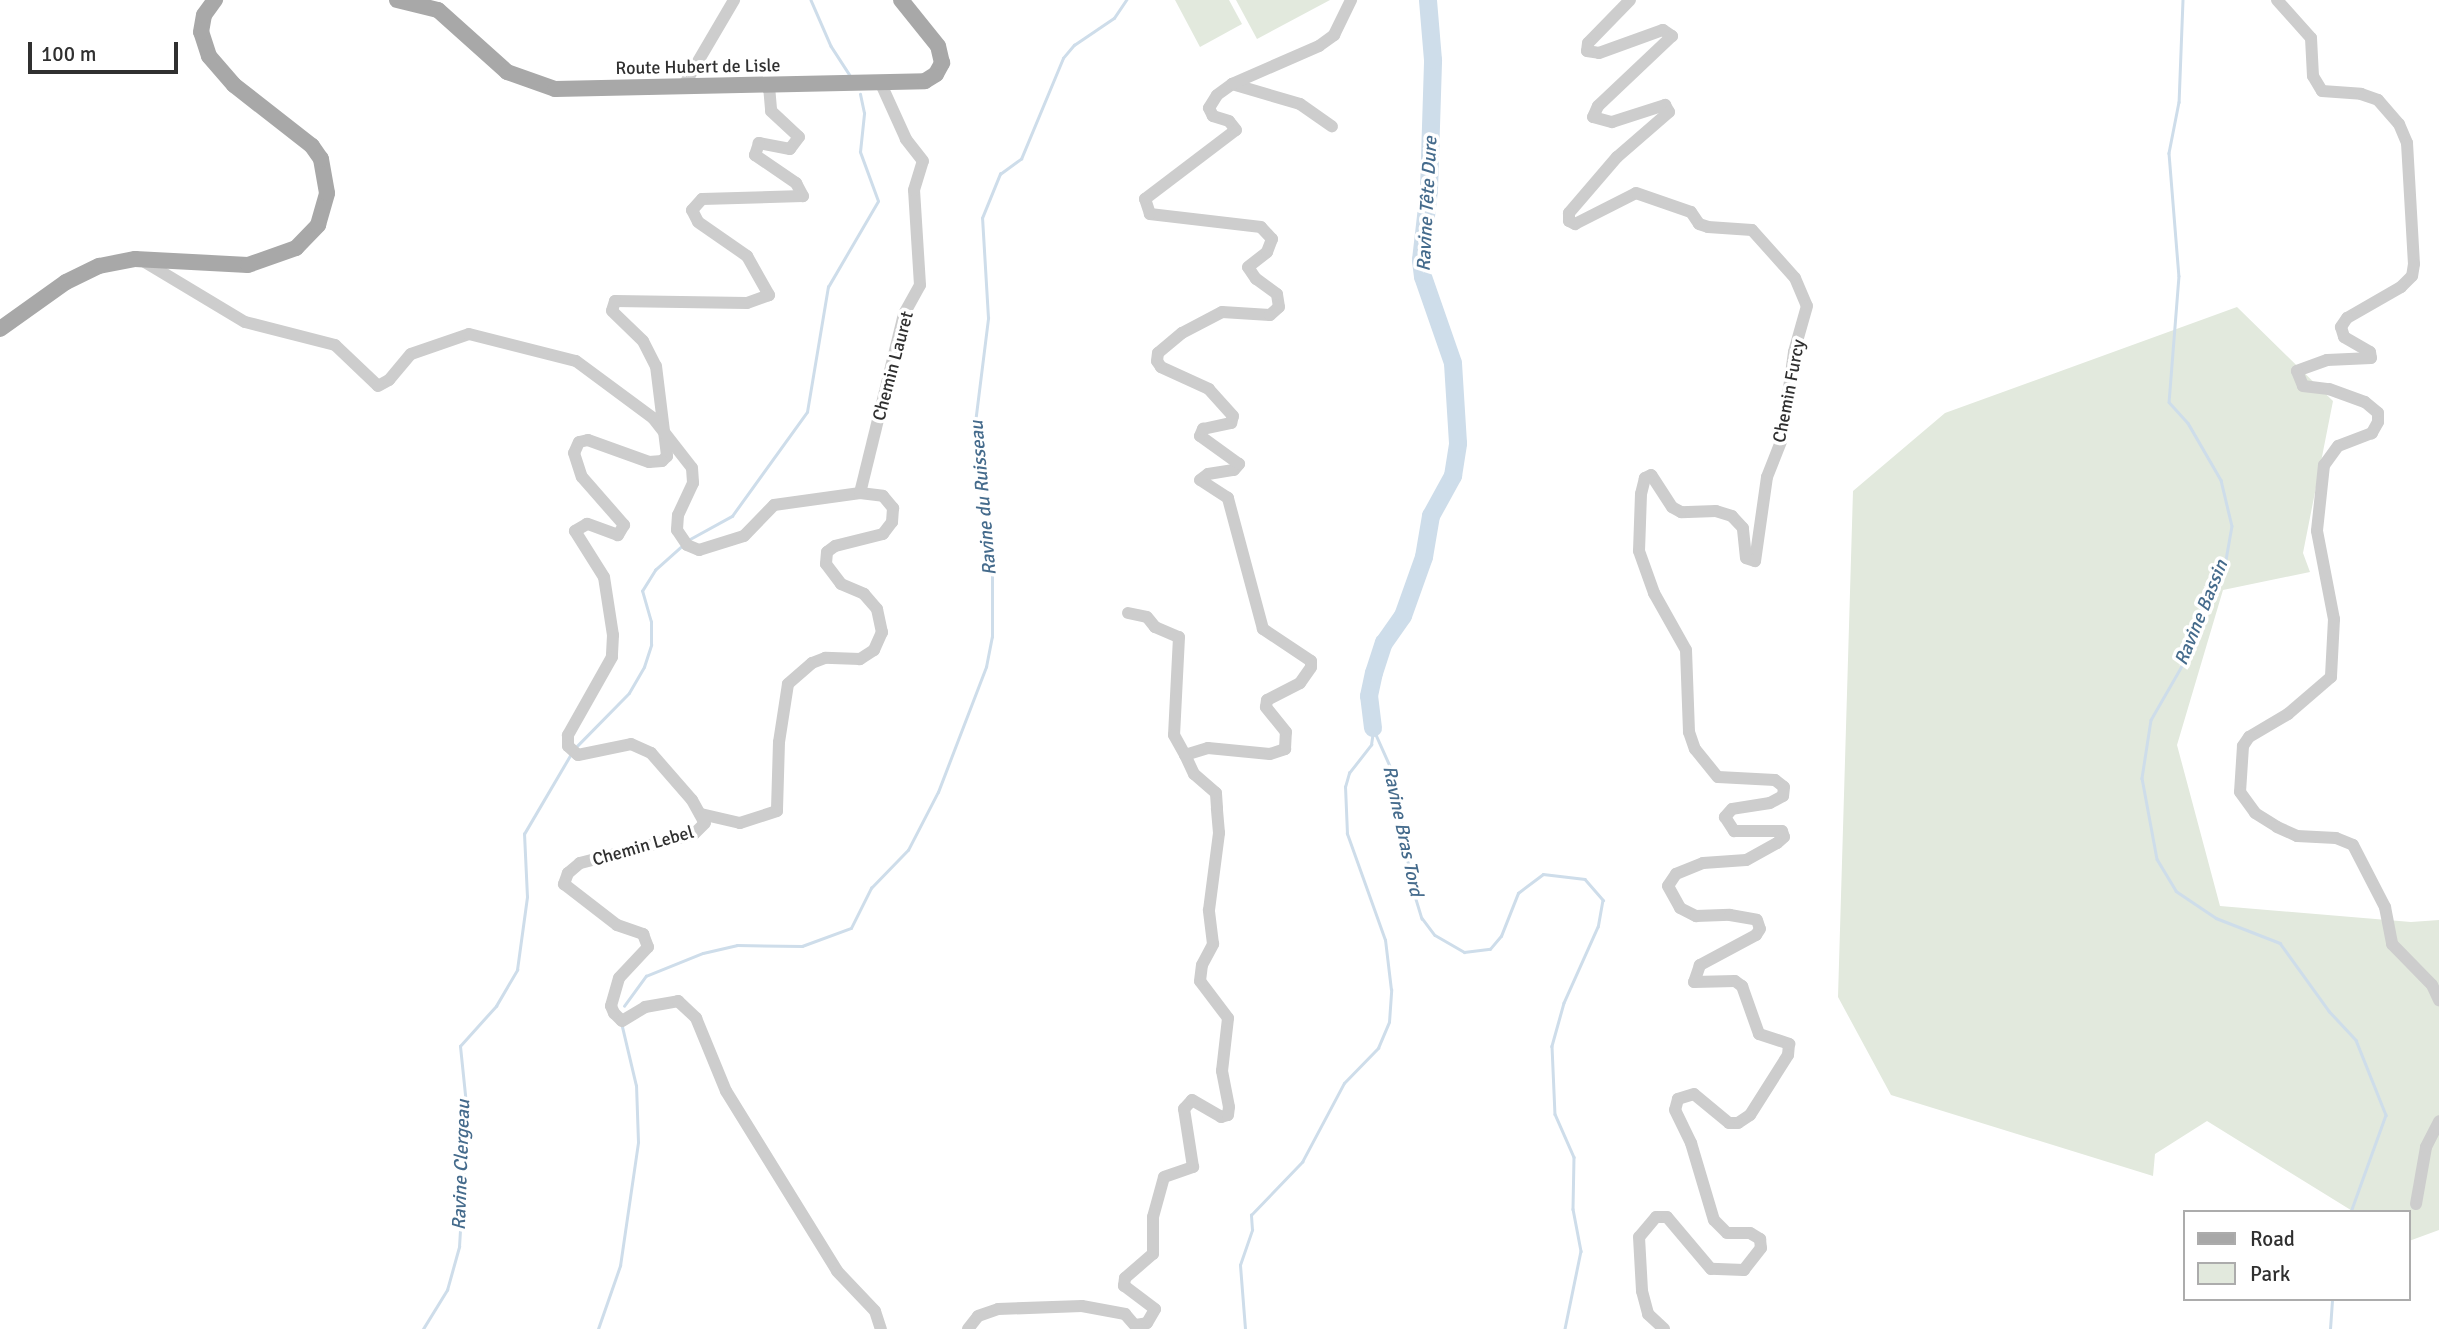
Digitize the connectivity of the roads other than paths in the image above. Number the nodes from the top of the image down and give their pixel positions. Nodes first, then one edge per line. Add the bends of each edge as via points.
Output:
1 (215, 0) edge
2 (397, 0) edge
3 (734, 0) edge
4 (901, 0) edge
5 (1351, 0) edge
6 (1630, 0) edge
7 (2277, 0) edge
8 (1231, 83) junction
9 (881, 85) junction
10 (769, 86) junction
11 (683, 88) junction
12 (1332, 126) dead end
13 (140, 259) junction
14 (0, 329) edge
15 (666, 430) junction
16 (860, 493) junction
17 (1128, 613) dead end
18 (1185, 755) junction
19 (701, 814) junction
20 (2439, 1000) edge
21 (2439, 1121) edge
22 (2416, 1204) dead end
23 (1137, 1327) edge
24 (881, 1329) edge
25 (968, 1329) edge
26 (1664, 1329) edge

1 - 13 main road via 204,15 204,45 234,85 312,146 326,179 323,211 318,225 296,248 248,265
2 - 11 main road, Route Hubert de Lisle via 438,10 507,72 542,87
3 - 11 street
4 - 9 main road, Route Hubert de Lisle via 932,34 942,63 925,81
5 - 8 street via 1334,35 1319,46
6 - 26 street, Chemin Furcy via 1588,43 1587,51 1599,53 1663,30 1672,36 1592,117 1612,122 1664,105 1670,112 1617,157 1569,213 1569,221 1576,224 1636,194 1691,212 1699,224 1761,235 1795,278 1807,306 1794,352 1782,439 1767,477 1755,561 1746,558 1743,528 1732,516 1716,511 1681,512 1672,507 1651,475 1641,494 1639,551 1654,593 1686,650 1689,732 1695,749 1718,777 1775,780 1784,787 1783,796 1770,803 1732,809 1726,817 1734,831 1782,831 1784,837 1777,843 1746,860 1676,874 1668,886 1680,908 1696,916 1757,920 1760,929 1756,935 1700,965 1694,982 1742,986 1759,1034 1789,1044 1788,1055 1750,1115 1738,1123 1729,1123 1694,1094 1678,1099 1675,1110 1691,1143 1714,1220 1727,1233 1750,1233 1760,1239 1761,1248 1744,1270 1711,1269 1667,1217 1656,1217 1639,1237 1642,1291 1648,1314
7 - 20 street via 2311,38 2313,76 2322,92 2361,94 2378,100 2399,124 2407,143 2414,264 2412,276 2401,287 2347,318 2341,327 2344,337 2370,352 2371,358 2327,360 2297,371 2303,386 2358,398 2375,409 2378,422 2372,433 2338,446 2324,465 2317,531 2334,619 2331,677 2288,714 2249,737 2243,746 2240,792 2255,813 2297,836 2336,838 2353,845 2385,907 2392,944 2432,985
8 - 12 street via 1300,104
8 - 18 street via 1209,108 1213,116 1229,121 1236,130 1150,192 1145,206 1150,214 1261,227 1269,232 1271,246 1248,267 1255,279 1277,294 1279,307 1270,315 1222,312 1182,333 1158,353 1157,361 1209,389 1233,416 1231,423 1203,429 1200,436 1239,464 1234,470 1200,480 1220,491 1231,506 1263,629 1311,661 1311,667 1300,683 1266,700 1266,707 1286,732 1285,749 1270,754 1208,748
9 - 10 main road, Route Hubert de Lisle
9 - 16 street, Chemin Lauret via 906,139 923,160 914,190 920,285 904,314
10 - 11 main road, Route Hubert de Lisle
10 - 15 street, Chemin Lebel via 771,111 799,137 790,149 759,143 755,155 796,183 803,196 702,200 692,210 698,222 747,256 768,288 766,299 747,303 620,299 612,305 616,317 643,341 654,359
13 - 14 main road via 86,271
13 - 15 street via 245,323 335,345 378,386 411,354 470,334 576,360 609,381
15 - 16 street via 692,468 693,483 678,515 677,530 687,545 699,550 744,536 775,505
15 - 19 street, Chemin Lebel via 667,456 657,464 594,441 576,446 575,460 582,477 624,525 618,535 587,524 575,531 604,577 613,635 612,657 568,735 568,746 578,755 639,746 660,762
16 - 19 street via 883,496 893,508 892,522 883,534 835,546 827,552 826,564 841,584 864,594 877,609 882,632 874,650 860,659 825,658 812,663 788,684 778,754 777,811 740,823
17 - 18 street via 1147,617 1154,627 1179,637 1174,735
18 - 23 street via 1194,774 1216,793 1209,910 1213,944 1199,973 1206,992 1228,1018 1222,1071 1229,1107 1228,1115 1221,1116 1192,1100 1184,1109 1193,1167 1164,1177 1153,1217 1153,1254 1125,1278 1124,1286 1154,1309 1147,1323
19 - 24 street, Chemin Lebel via 705,823 700,831 580,863 564,884 617,925 643,934 648,947 619,978 611,1006 614,1013 622,1021 662,1000 678,1001 695,1018 726,1091 838,1271 875,1311
21 - 22 street via 2426,1147
23 - 25 street via 1115,1311 1082,1306 998,1310 978,1316

